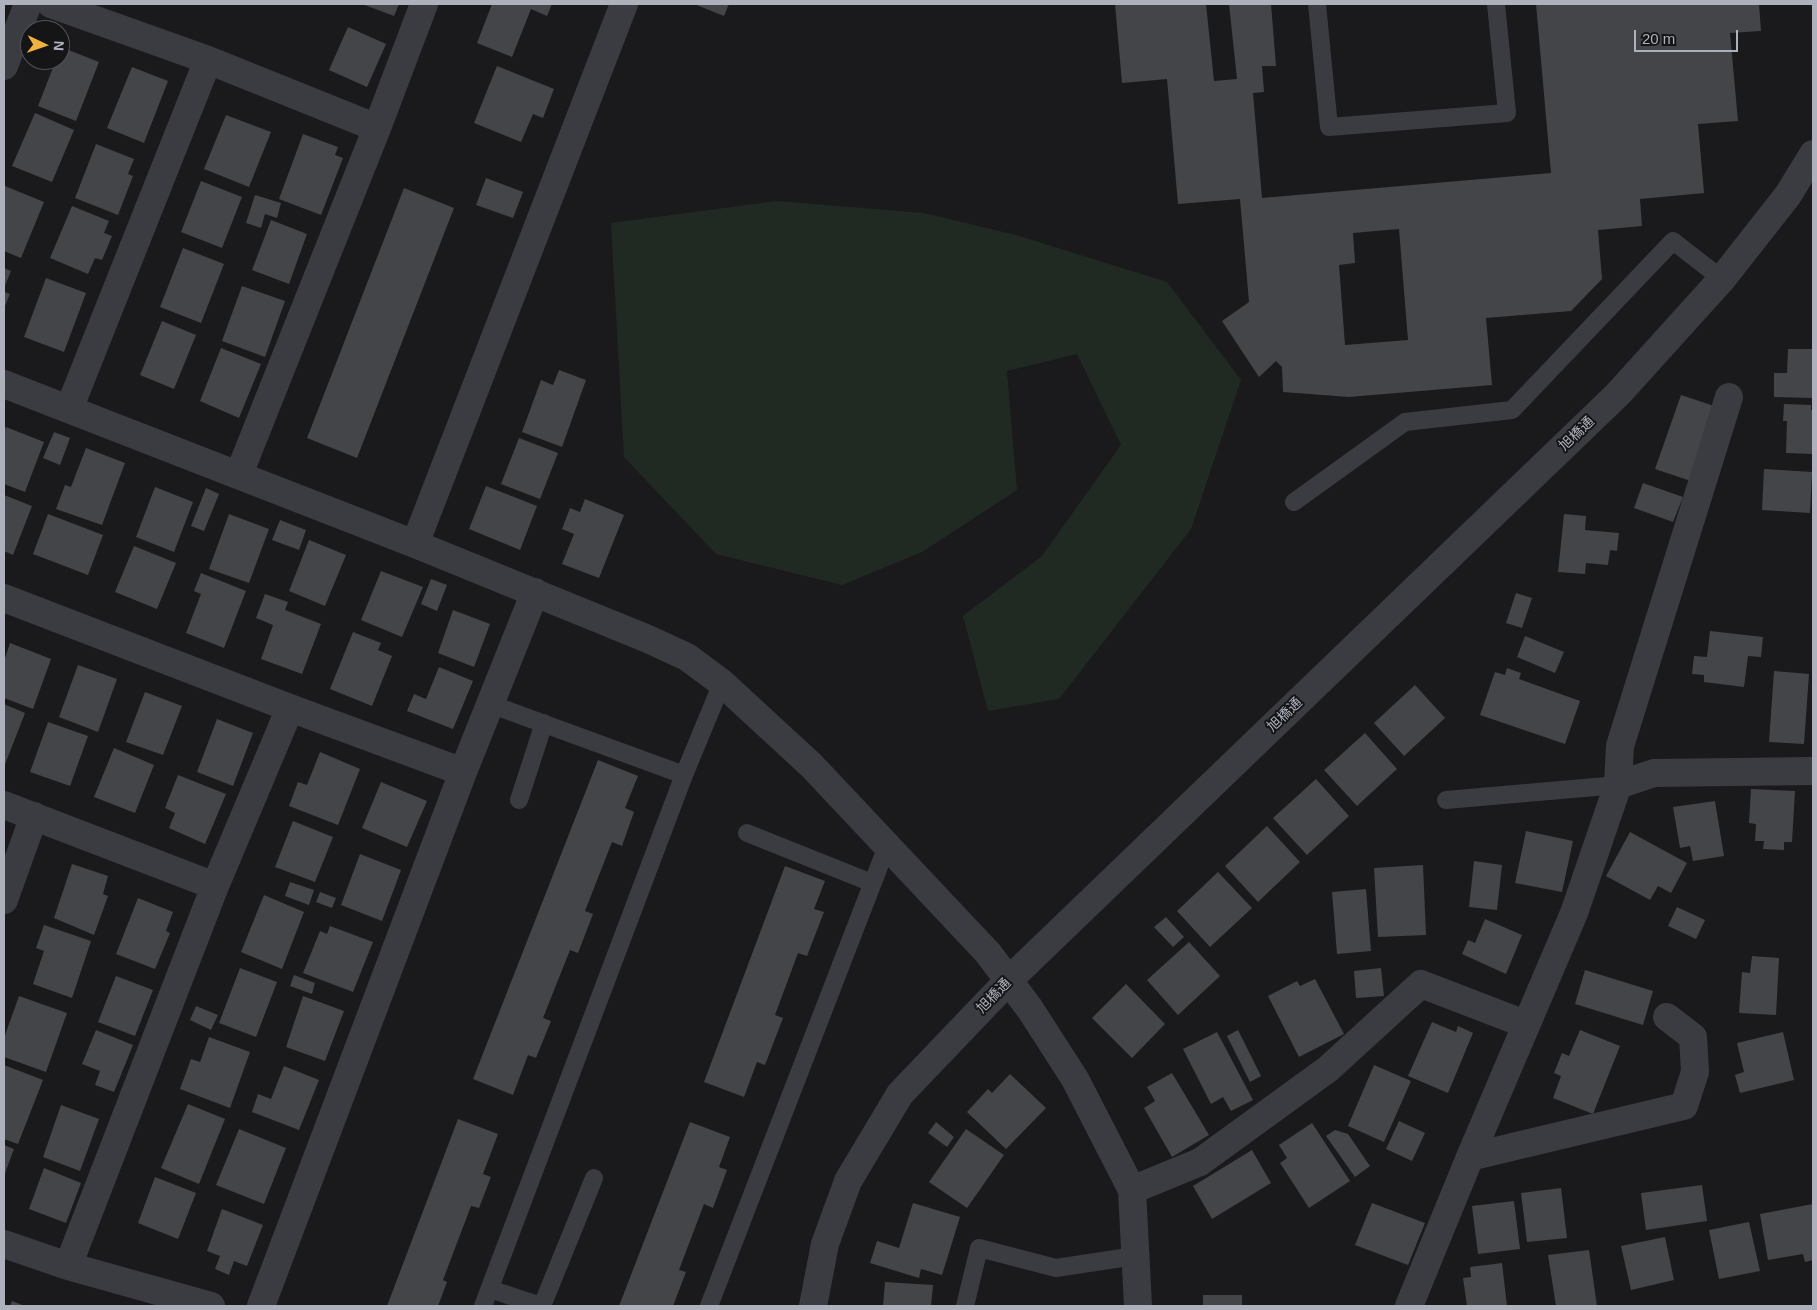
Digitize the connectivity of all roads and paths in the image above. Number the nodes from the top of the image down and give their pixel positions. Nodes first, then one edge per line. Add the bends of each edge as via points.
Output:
1 (28, 4) edge
2 (51, 4) edge
3 (424, 4) edge
4 (624, 4) edge
5 (1317, 4) edge
6 (1496, 4) edge
7 (208, 60) junction
8 (4, 66) edge
9 (377, 128) junction
10 (1813, 154) edge
11 (1722, 279) junction
12 (4, 384) edge
13 (1729, 397) dead end
14 (68, 409) junction
15 (239, 474) junction
16 (1294, 502) dead end
17 (415, 544) junction
18 (535, 592) junction
19 (4, 598) edge
20 (722, 684) junction
21 (490, 704) junction
22 (290, 708) junction
23 (544, 723) junction
24 (1813, 771) edge
25 (463, 772) junction
26 (684, 775) junction
27 (1618, 785) junction
28 (519, 800) dead end
29 (1446, 800) dead end
30 (4, 805) edge
31 (34, 816) junction
32 (747, 833) dead end
33 (887, 846) junction
34 (872, 884) junction
35 (216, 886) junction
36 (4, 900) edge
37 (1009, 980) junction
38 (1667, 1017) dead end
39 (1525, 1024) junction
40 (1470, 1157) junction
41 (594, 1178) dead end
42 (1132, 1190) junction
43 (4, 1244) edge
44 (1135, 1256) junction
45 (68, 1266) junction
46 (490, 1288) junction
47 (211, 1306) edge
48 (261, 1306) edge
49 (483, 1306) edge
50 (542, 1306) edge
51 (710, 1306) edge
52 (813, 1306) edge
53 (965, 1306) edge
54 (1138, 1306) edge
55 (1409, 1306) edge

1 - 8 street
2 - 7 street
3 - 9 street
4 - 17 street
5 - 6 lane via 1329,126 1507,113
7 - 9 street
7 - 14 street
9 - 15 street
10 - 11 street, 旭橋通 via 1788,195
11 - 16 lane via 1673,241 1512,410 1405,422
11 - 37 street, 旭橋通 via 1618,394
12 - 14 street
13 - 27 street via 1620,746
14 - 15 street
15 - 17 street
17 - 18 street
18 - 20 street via 679,653
18 - 21 street
19 - 22 street
20 - 26 lane
20 - 33 street via 812,766
21 - 23 lane
21 - 25 street
22 - 25 street
22 - 35 street
23 - 26 lane
23 - 28 lane
24 - 27 street via 1654,773
25 - 48 street
26 - 46 lane
27 - 29 lane
27 - 39 street via 1574,914
30 - 31 street
31 - 35 street
31 - 36 street
32 - 34 lane
33 - 34 lane
33 - 37 street via 988,953
34 - 51 lane
35 - 45 street
37 - 42 street via 1076,1079
37 - 52 street, 旭橋通 via 900,1094 848,1181 825,1244
38 - 40 street via 1693,1037 1695,1072 1684,1106
39 - 40 street
39 - 42 street via 1421,984 1328,1069 1200,1162
40 - 55 street
41 - 50 lane
42 - 44 street
43 - 45 street
44 - 53 lane via 1056,1268 979,1248
44 - 54 street
45 - 47 street
46 - 49 lane
46 - 50 lane

